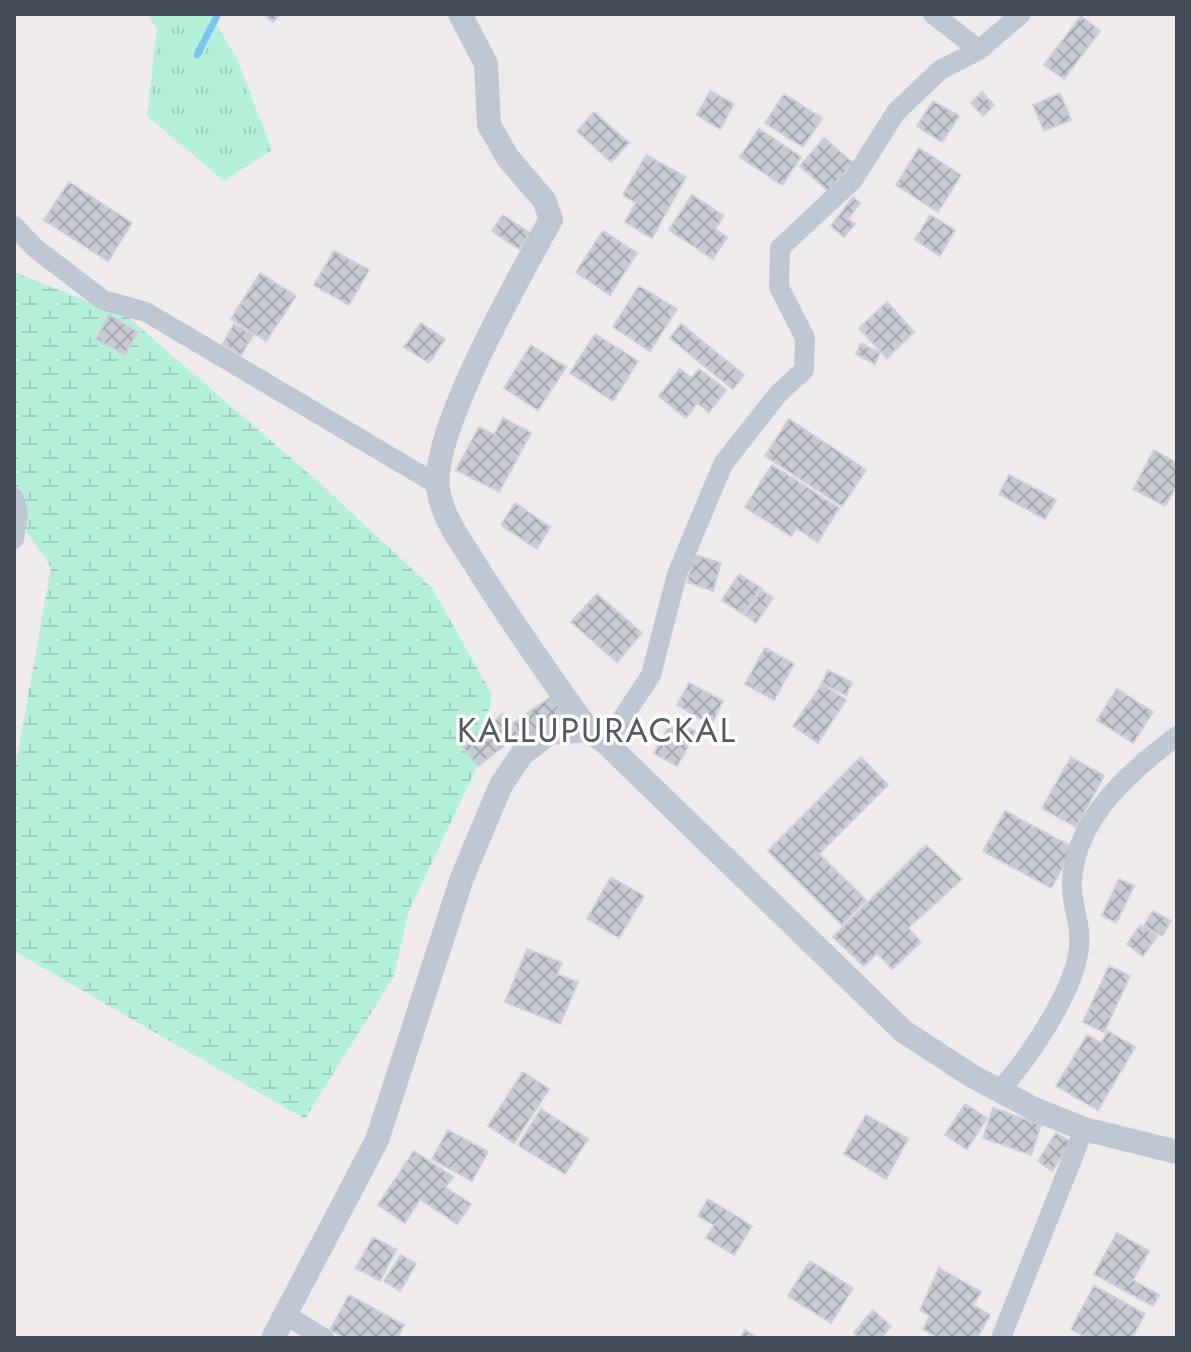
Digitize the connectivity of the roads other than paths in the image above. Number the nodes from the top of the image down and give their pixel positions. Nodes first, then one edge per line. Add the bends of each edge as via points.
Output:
1 (460, 14) edge
2 (933, 14) edge
3 (1021, 14) edge
4 (979, 50) junction
5 (14, 226) edge
6 (438, 485) junction
7 (14, 498) edge
8 (14, 539) edge
9 (597, 736) junction
10 (1177, 736) edge
11 (999, 1091) junction
12 (1084, 1129) junction
13 (1177, 1152) edge
14 (284, 1314) junction
15 (273, 1338) edge
16 (324, 1338) edge
17 (1001, 1338) edge

1 - 6 street via 486,64 489,125 508,158 544,200 551,219 499,314 463,395 442,452
2 - 4 street
3 - 4 street
4 - 9 street via 940,70 896,112 853,180 780,248 779,287 805,338 804,370 778,394 723,464 677,574 651,675
5 - 6 street via 103,300 146,312
6 - 9 street via 444,513 500,606
7 - 8 street
9 - 11 street via 903,1031
9 - 14 street via 549,733 522,754 501,785 462,878 377,1140
10 - 11 street via 1108,799 1081,836 1072,878 1079,948 1070,978 1041,1037
11 - 12 street
12 - 13 street
12 - 17 street
14 - 15 street
14 - 16 street

